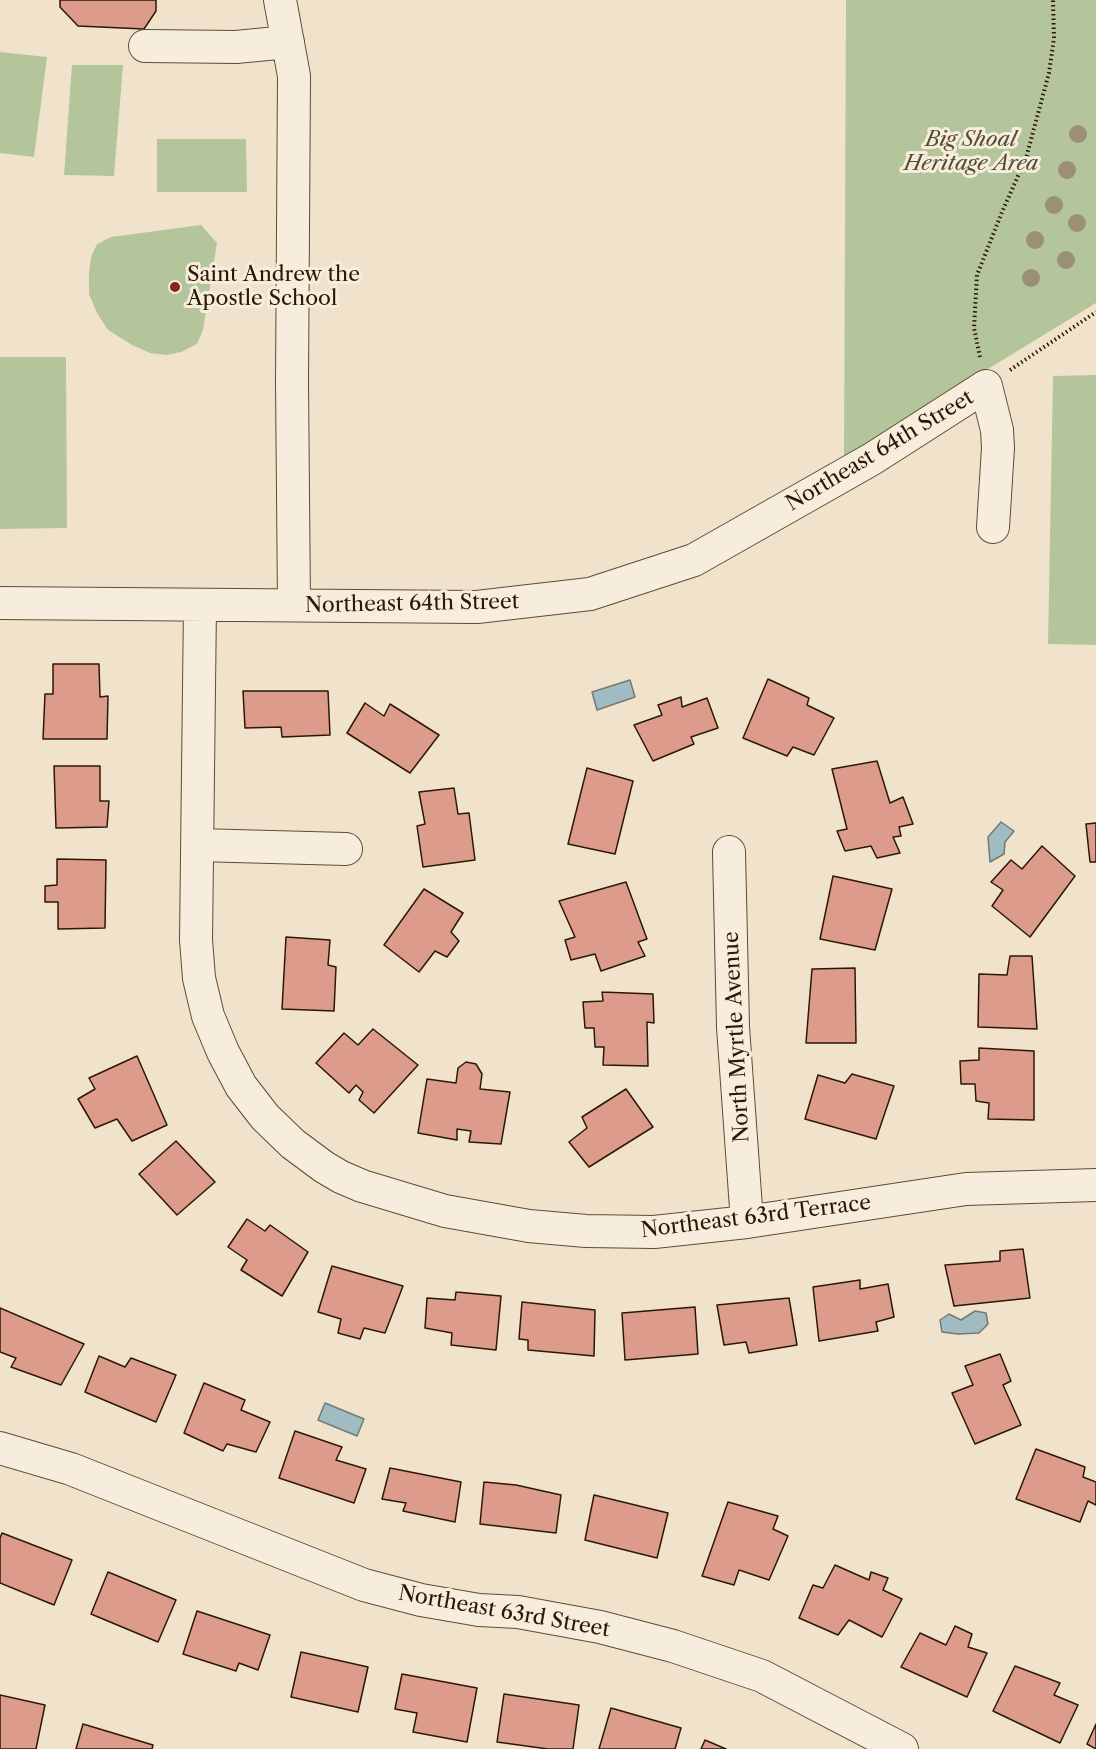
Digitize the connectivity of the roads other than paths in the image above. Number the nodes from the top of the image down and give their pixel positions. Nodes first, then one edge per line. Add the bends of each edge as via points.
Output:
1 (280, 0) edge
2 (288, 42) junction
3 (146, 46) dead end
4 (993, 527) dead end
5 (0, 603) edge
6 (200, 605) junction
7 (294, 605) junction
8 (197, 845) junction
9 (346, 849) dead end
10 (729, 852) dead end
11 (1096, 1185) edge
12 (747, 1222) junction
13 (0, 1448) edge
14 (902, 1749) edge

1 - 2 street
2 - 3 street via 236,47
2 - 7 street via 294,76
4 - 7 street, Northeast 64th Street via 997,439 986,386 872,459 694,560 590,594 477,608
5 - 6 street, Northeast 64th Street
6 - 7 street, Northeast 64th Street
6 - 8 street, Northeast 63rd Terrace
8 - 9 street
8 - 12 street, Northeast 63rd Terrace via 196,940 208,1016 242,1086 265,1117 324,1167 362,1186 445,1211 529,1226 654,1232
10 - 12 street, North Myrtle Avenue via 733,1028
11 - 12 street, Northeast 63rd Terrace via 966,1189
13 - 14 street, Northeast 63rd Street via 70,1469 364,1585 421,1600 600,1627 673,1646 762,1676

